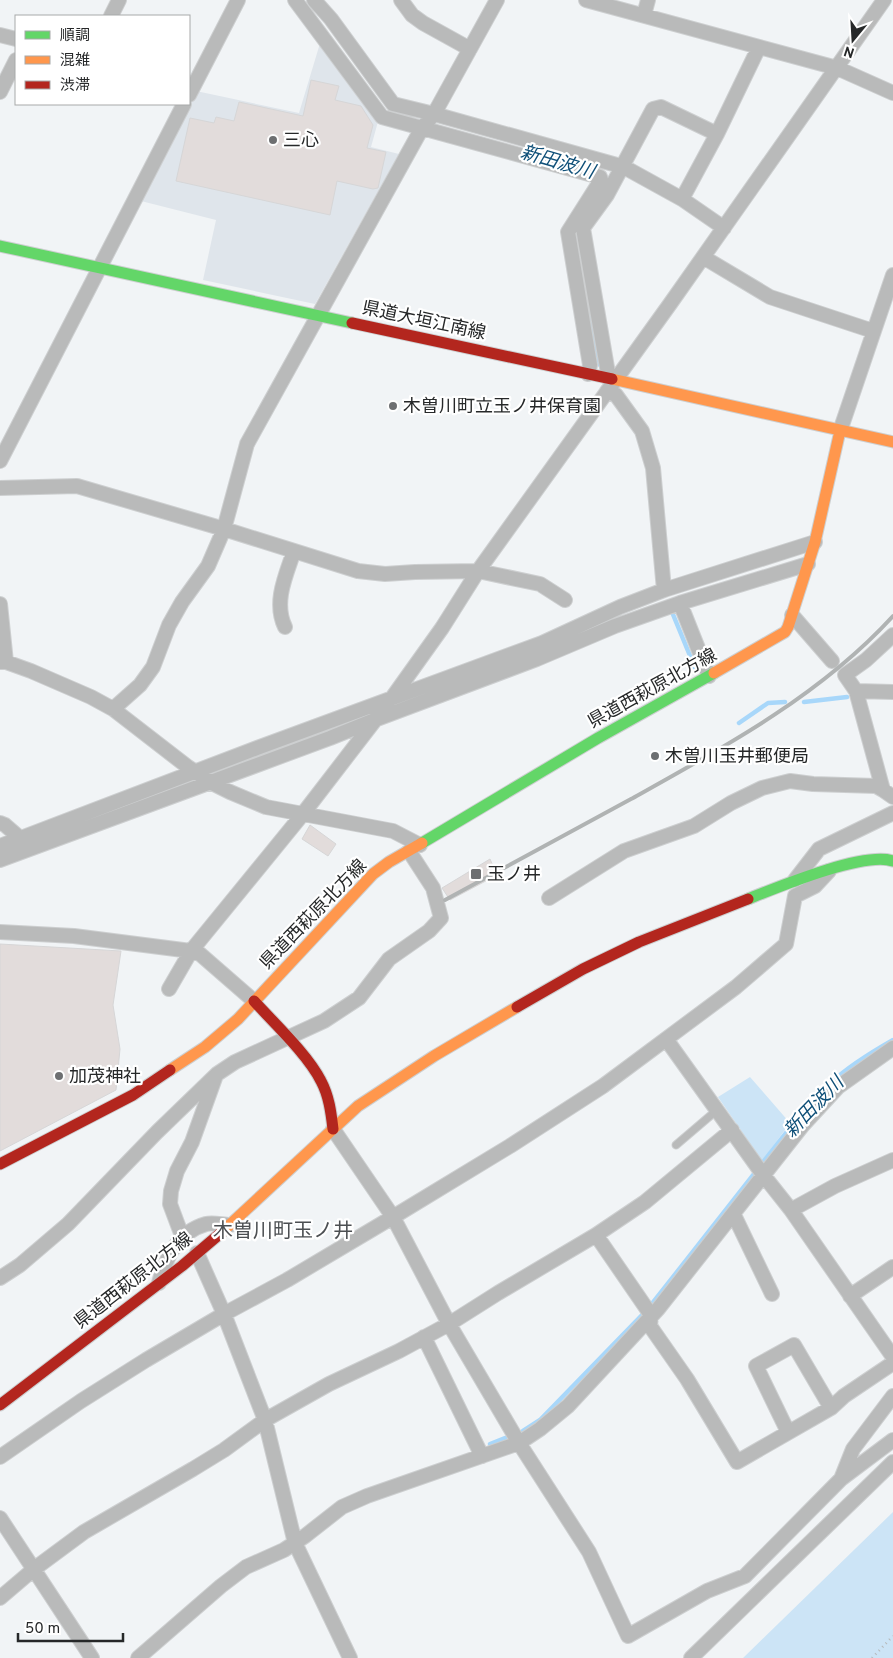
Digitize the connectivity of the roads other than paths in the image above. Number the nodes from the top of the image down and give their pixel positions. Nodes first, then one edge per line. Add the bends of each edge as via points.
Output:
1 (119, 0) edge
2 (238, 0) edge
3 (295, 0) edge
4 (314, 0) edge
5 (400, 0) edge
6 (497, 0) edge
7 (586, 0) edge
8 (648, 0) edge
9 (884, 0) edge
10 (112, 15) edge
11 (644, 15) junction
12 (0, 35) edge
13 (15, 39) edge
14 (760, 47) junction
15 (470, 49) junction
16 (15, 62) edge
17 (837, 68) junction
18 (193, 77) edge
19 (190, 90) edge
20 (0, 92) edge
21 (893, 92) edge
22 (183, 105) edge
23 (434, 114) junction
24 (422, 128) junction
25 (717, 134) junction
26 (624, 167) junction
27 (682, 199) junction
28 (724, 228) junction
29 (0, 246) edge
30 (703, 257) junction
31 (100, 268) junction
32 (893, 275) edge
33 (320, 315) junction
34 (873, 331) junction
35 (588, 374) junction
36 (611, 383) junction
37 (840, 431) junction
38 (893, 442) edge
39 (0, 461) edge
40 (0, 488) edge
41 (224, 529) junction
42 (815, 542) junction
43 (294, 551) junction
44 (808, 564) junction
45 (478, 571) junction
46 (664, 590) junction
47 (565, 600) dead end
48 (680, 602) junction
49 (0, 604) edge
50 (792, 615) junction
51 (285, 627) dead end
52 (893, 635) edge
53 (3, 662) edge
54 (832, 662) dead end
55 (709, 676) junction
56 (856, 691) junction
57 (893, 692) edge
58 (392, 698) junction
59 (113, 709) junction
60 (377, 719) junction
61 (196, 773) junction
62 (212, 783) junction
63 (888, 794) edge
64 (893, 813) edge
65 (302, 815) junction
66 (0, 823) edge
67 (20, 838) junction
68 (0, 846) edge
69 (414, 848) junction
70 (0, 860) edge
71 (893, 861) edge
72 (829, 871) junction
73 (795, 880) junction
74 (549, 898) dead end
75 (0, 932) edge
76 (192, 950) junction
77 (169, 989) dead end
78 (254, 1001) junction
79 (287, 1038) junction
80 (666, 1039) junction
81 (893, 1048) edge
82 (217, 1074) junction
83 (717, 1110) junction
84 (333, 1129) junction
85 (732, 1130) junction
86 (676, 1145) dead end
87 (893, 1160) edge
88 (0, 1164) edge
89 (764, 1176) junction
90 (791, 1210) junction
91 (734, 1214) junction
92 (393, 1217) junction
93 (230, 1225) junction
94 (596, 1235) junction
95 (182, 1236) junction
96 (197, 1254) junction
97 (893, 1267) edge
98 (0, 1278) edge
99 (159, 1284) junction
100 (772, 1294) dead end
101 (850, 1296) junction
102 (224, 1314) junction
103 (651, 1315) junction
104 (448, 1324) junction
105 (424, 1338) junction
106 (893, 1357) edge
107 (893, 1363) edge
108 (893, 1396) edge
109 (0, 1405) edge
110 (831, 1408) junction
111 (264, 1420) junction
112 (788, 1432) junction
113 (893, 1440) edge
114 (519, 1443) junction
115 (482, 1456) junction
116 (0, 1457) edge
117 (893, 1462) edge
118 (840, 1478) junction
119 (0, 1518) edge
120 (295, 1543) junction
121 (34, 1569) junction
122 (0, 1598) edge
123 (92, 1658) edge
124 (138, 1658) edge
125 (350, 1658) edge
126 (691, 1658) edge

1 - 10 street
2 - 18 street
3 - 24 street via 382,116
4 - 23 street via 393,104
5 - 15 street via 423,23
6 - 15 street
7 - 11 street
8 - 11 street
9 - 17 street
11 - 14 street
12 - 13 street
14 - 17 street
14 - 25 street
15 - 23 street
16 - 20 street
17 - 21 street
17 - 28 street
18 - 19 street
22 - 31 street
23 - 24 street
23 - 26 street
24 - 33 street
24 - 35 street via 600,177 568,232 590,365
25 - 26 street via 661,107 653,109
25 - 27 street
26 - 27 street
26 - 36 street via 583,228
27 - 28 street
28 - 30 street
29 - 31 main road, 県道大垣江南線
30 - 34 street via 770,297
30 - 36 street
31 - 33 main road, 県道大垣江南線
31 - 39 street
32 - 34 street
33 - 35 main road, 県道大垣江南線
33 - 41 street via 247,444
34 - 37 street
35 - 36 main road, 県道大垣江南線
36 - 37 main road, 県道大垣江南線
36 - 45 street
36 - 46 street via 642,431 653,468
37 - 38 main road
37 - 42 main road, 県道西萩原北方線
40 - 41 street via 77,486
41 - 43 street
41 - 59 street via 208,566 169,625 153,667 140,685
42 - 44 main road, 県道西萩原北方線
42 - 46 street
43 - 45 street via 358,571 385,574
43 - 51 street via 279,602
44 - 48 street
44 - 50 main road, 県道西萩原北方線
45 - 47 street via 540,584
45 - 58 street
46 - 58 street via 542,642
48 - 55 street
48 - 60 street
49 - 53 street
50 - 54 street
50 - 55 main road, 県道西萩原北方線 via 781,635
52 - 56 street via 845,675
53 - 59 street via 31,670
55 - 69 main road, 県道西萩原北方線
56 - 57 street
56 - 63 street
58 - 60 street
58 - 61 street
59 - 61 street
60 - 62 street
60 - 65 street
61 - 62 street
61 - 67 street
62 - 65 street via 266,807
62 - 70 street
63 - 74 street via 876,786 790,781 762,788 694,826 624,851
64 - 73 street via 819,849
65 - 69 street via 393,830
65 - 76 street
66 - 67 street
67 - 68 street
69 - 78 main road, 県道西萩原北方線 via 372,874
69 - 79 street via 433,888 441,918 429,931 389,959 359,998
71 - 72 main road, 県道西萩原北方線 via 884,858 858,862
72 - 73 main road, 県道西萩原北方線
72 - 80 street via 815,886 795,896 786,944 736,987
73 - 84 main road, 県道西萩原北方線 via 639,942 582,969 434,1056 358,1106
75 - 76 street via 74,936
76 - 77 street
76 - 78 street
78 - 79 main road
78 - 88 main road, 県道西萩原北方線 via 206,1046 157,1080
79 - 82 street
79 - 84 main road via 321,1080
80 - 83 street
80 - 92 street via 603,1086
81 - 89 street via 838,1087 803,1125
82 - 95 street via 171,1191 170,1204
82 - 98 street via 68,1224
83 - 85 street
83 - 86 lane
84 - 92 street
84 - 93 main road, 県道西萩原北方線
85 - 89 street
85 - 94 street via 645,1202
87 - 90 street
89 - 90 street
89 - 91 street
90 - 101 street
91 - 100 street
91 - 103 street
92 - 102 street
92 - 104 street
93 - 95 street via 207,1224
93 - 96 main road, 県道西萩原北方線
94 - 103 street
94 - 104 street
95 - 99 street via 163,1266
96 - 99 main road, 県道西萩原北方線
96 - 102 street
97 - 101 street
99 - 109 main road, 県道西萩原北方線
101 - 106 street
102 - 111 street
102 - 116 street via 89,1396
103 - 112 street via 650,1326 687,1379 737,1462
103 - 114 street via 568,1406
104 - 105 street
104 - 114 street
105 - 111 street
105 - 115 street
107 - 110 street
108 - 118 street via 853,1449
110 - 112 street
110 - 112 street via 794,1345 756,1366
111 - 120 street
111 - 121 street via 224,1450 84,1532
113 - 118 street
114 - 115 street
114 - 118 street via 589,1552 628,1636 707,1591 745,1576
115 - 120 street via 342,1507
117 - 126 street
119 - 121 street
120 - 124 street via 246,1567
120 - 125 street
121 - 122 street
121 - 123 street

